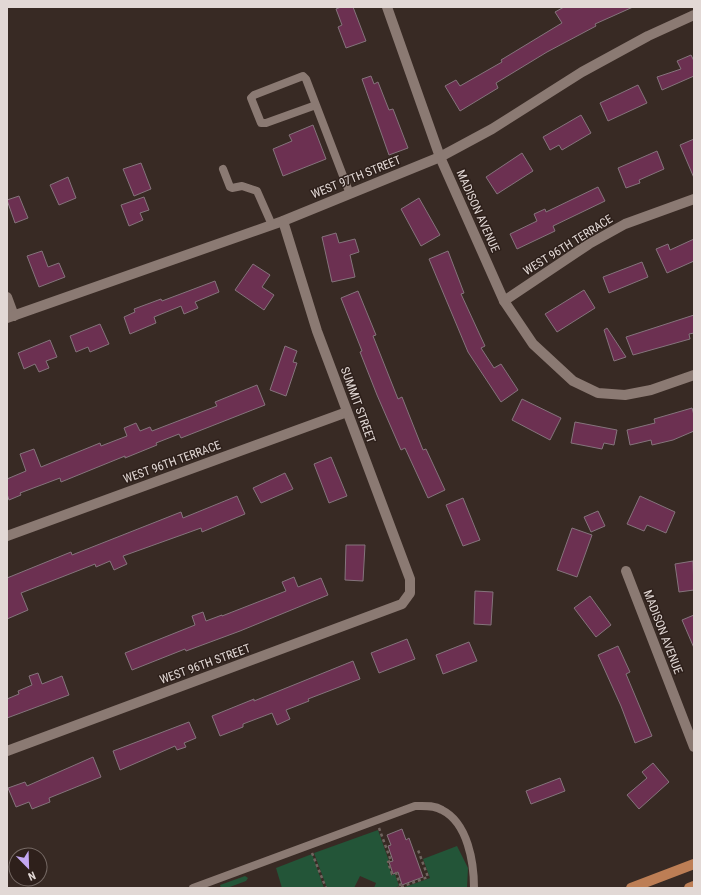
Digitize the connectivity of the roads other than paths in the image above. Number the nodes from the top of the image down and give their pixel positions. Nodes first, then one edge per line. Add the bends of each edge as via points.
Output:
1 (387, 7) edge
2 (694, 14) edge
3 (316, 105) junction
4 (440, 157) junction
5 (223, 169) dead end
6 (350, 194) junction
7 (694, 199) edge
8 (283, 221) junction
9 (272, 225) junction
10 (7, 297) edge
11 (504, 301) junction
12 (11, 317) edge
13 (694, 375) edge
14 (347, 412) junction
15 (7, 536) edge
16 (626, 571) dead end
17 (407, 596) joint
18 (694, 747) edge
19 (7, 751) edge
20 (694, 864) edge
21 (694, 886) edge
22 (193, 888) edge
23 (474, 888) edge
24 (631, 888) edge
25 (689, 888) edge

1 - 4 street, MADISON AVENUE
2 - 4 street, WEST 97TH STREET via 582,72 492,129
3 - 3 lane via 266,123 260,122 251,98 303,76
3 - 6 lane
4 - 6 street, WEST 97TH STREET
4 - 11 street, MADISON AVENUE
5 - 9 lane via 230,187 242,186 257,191
6 - 8 street, WEST 97TH STREET
7 - 11 street, WEST 96TH TERRACE via 625,224
8 - 9 street, WEST 97TH STREET
8 - 14 street, SUMMIT STREET via 317,331
9 - 12 street, WEST 97TH STREET
10 - 12 street
11 - 13 street, MADISON AVENUE via 534,344 572,381 595,391 625,395 651,390
14 - 15 street, WEST 96TH TERRACE
14 - 17 street, SUMMIT STREET via 410,579 410,593
16 - 18 street, MADISON AVENUE
17 - 19 street, WEST 96TH STREET via 402,604
20 - 24 main road
21 - 25 main road
22 - 23 lane via 415,806 444,810 458,826 471,854

